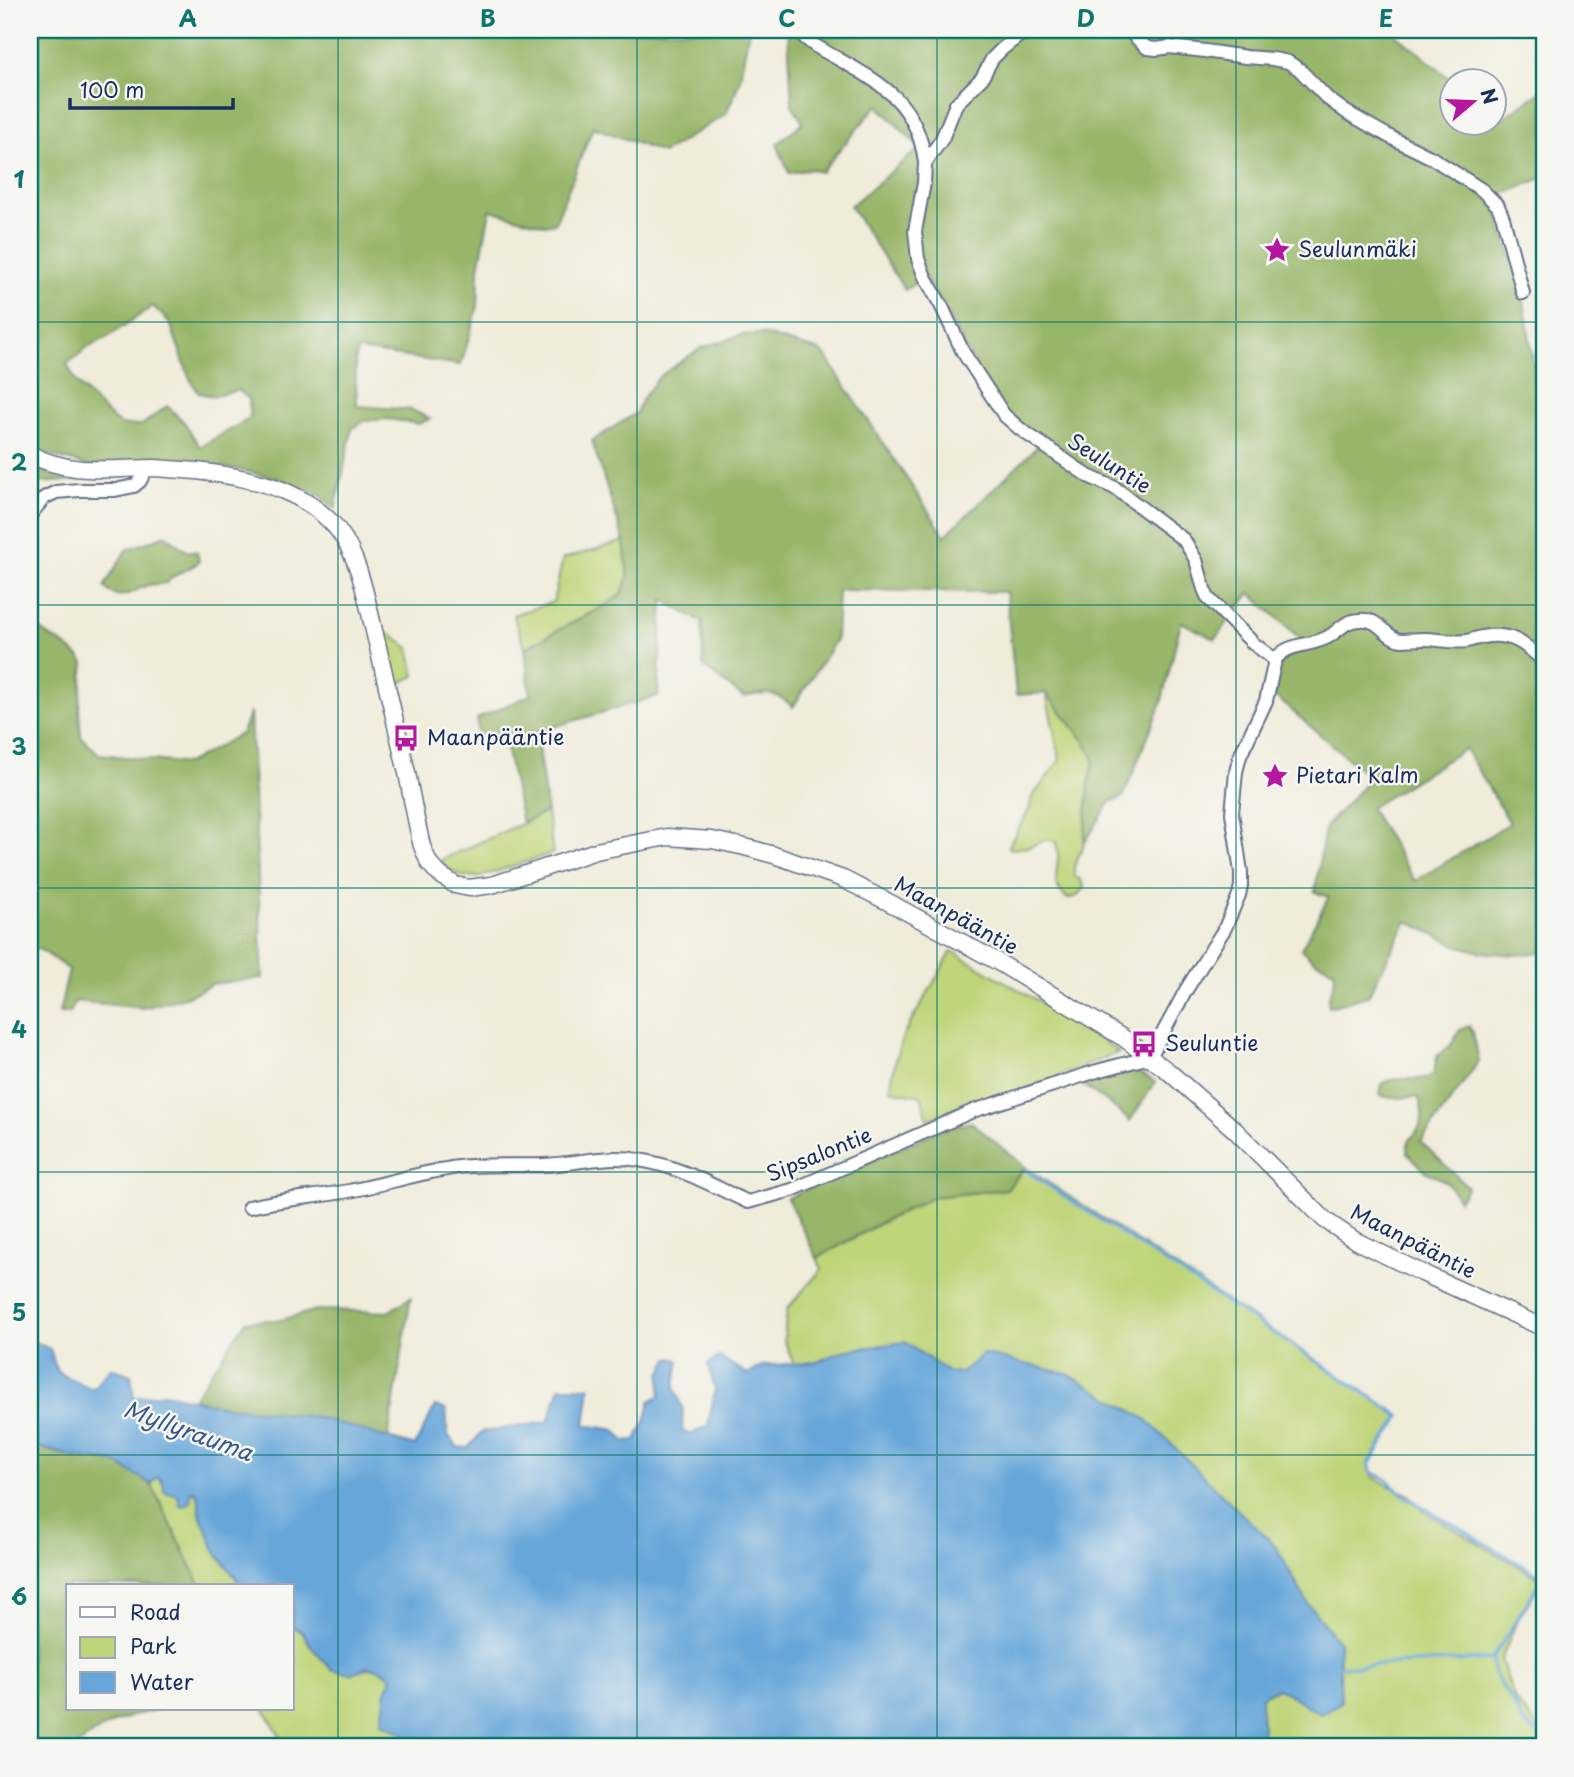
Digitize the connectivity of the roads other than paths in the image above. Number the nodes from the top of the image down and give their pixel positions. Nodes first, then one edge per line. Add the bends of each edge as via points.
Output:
1 (799, 30) edge
2 (1026, 30) edge
3 (1128, 30) edge
4 (925, 163) junction
5 (1522, 293) dead end
6 (30, 454) edge
7 (146, 469) junction
8 (30, 515) edge
9 (1275, 660) junction
10 (1544, 661) edge
11 (1150, 1057) junction
12 (250, 1207) dead end
13 (1544, 1328) edge

1 - 4 street via 814,45 892,93 920,136
2 - 4 street, Seuluntie via 992,59 982,78 956,104 942,139
3 - 5 street via 1147,48 1288,62 1346,112 1482,190 1503,218
4 - 9 street, Seuluntie via 915,231 918,259 963,352 1004,415 1184,540 1208,598
6 - 7 street, Maanpääntie via 77,470
7 - 8 street via 134,486 56,492
7 - 11 street, Maanpääntie via 231,476 276,488 307,502 342,536 359,575 422,846 429,863 449,882 469,888 492,885 596,851 655,838 712,840 745,847 843,879 894,905 998,962
9 - 10 street via 1283,651 1328,637 1345,623 1366,619 1399,640 1451,642 1508,636
9 - 11 street via 1266,701 1236,772 1232,813 1241,872 1239,895 1225,928
11 - 12 street, Sipsalontie via 973,1111 792,1190 748,1202 673,1167 637,1159 596,1159 545,1166 461,1167
11 - 13 street, Maanpääntie via 1236,1130 1325,1220 1356,1241

